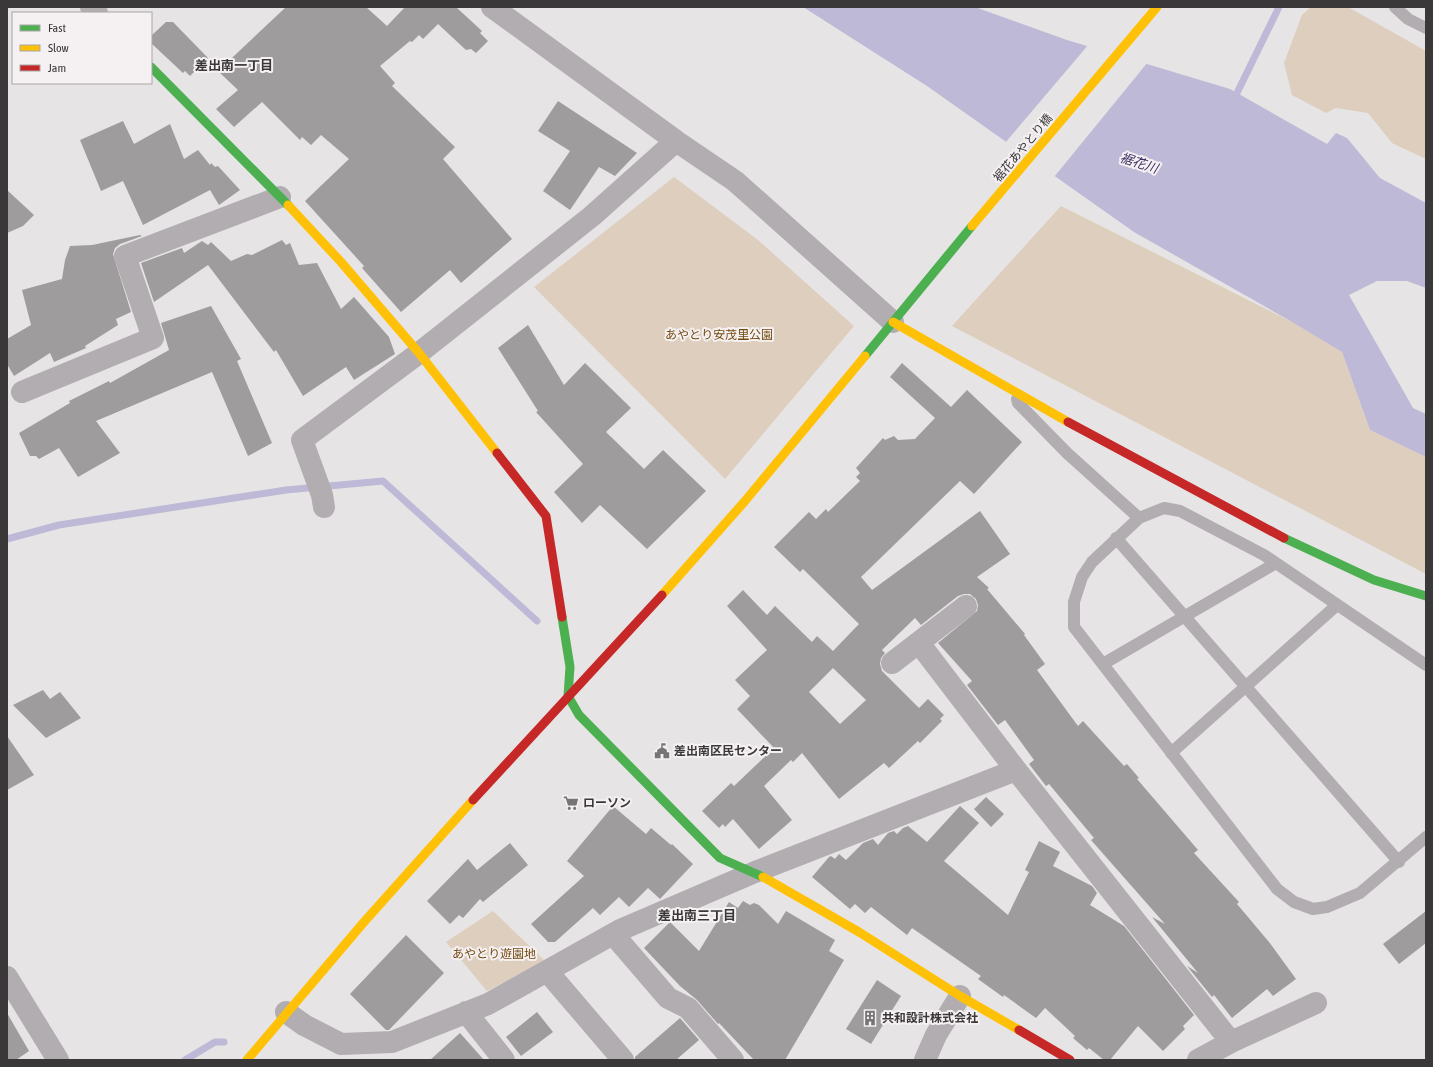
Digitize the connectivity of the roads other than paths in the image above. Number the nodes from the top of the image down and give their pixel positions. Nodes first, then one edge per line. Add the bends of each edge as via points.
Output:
1 (492, 7) edge
2 (1157, 7) edge
3 (1395, 7) edge
4 (1426, 28) edge
5 (152, 68) edge
6 (676, 141) junction
7 (280, 197) junction
8 (893, 322) junction
9 (419, 353) junction
10 (1014, 391) junction
11 (22, 392) dead end
12 (321, 494) dead end
13 (1139, 518) junction
14 (1116, 538) junction
15 (1276, 563) junction
16 (1426, 596) edge
17 (1337, 605) junction
18 (966, 606) dead end
19 (1186, 617) junction
20 (919, 643) junction
21 (892, 663) dead end
22 (1103, 664) junction
23 (1426, 665) edge
24 (1246, 685) junction
25 (568, 696) junction
26 (1172, 753) junction
27 (1016, 770) junction
28 (1426, 837) edge
29 (1399, 862) junction
30 (754, 872) junction
31 (613, 934) junction
32 (547, 971) junction
33 (7, 977) edge
34 (960, 996) junction
35 (1316, 1003) dead end
36 (286, 1012) junction
37 (466, 1012) junction
38 (1231, 1042) junction
39 (58, 1060) edge
40 (246, 1060) edge
41 (504, 1060) edge
42 (623, 1060) edge
43 (733, 1060) edge
44 (924, 1060) edge
45 (1070, 1060) edge
46 (1198, 1060) edge

1 - 6 street
2 - 8 street, 裾花あやとり橋
3 - 4 lane via 1408,19
5 - 7 street
6 - 8 street via 735,181
6 - 9 street via 592,216
7 - 9 street via 341,262
7 - 11 street via 124,256 153,338
8 - 10 street
8 - 25 street, 裾花あやとり橋 via 799,437 682,572
9 - 12 street via 302,440
9 - 25 street via 546,516 570,667
10 - 13 lane via 1018,403 1062,448
10 - 16 street via 1141,463 1285,538 1346,568
13 - 14 lane
13 - 15 lane via 1164,508 1180,511
14 - 19 lane
14 - 22 lane via 1092,562 1082,577 1074,602 1074,628
15 - 17 lane
15 - 19 lane
17 - 23 lane
17 - 24 lane
18 - 20 street
19 - 22 lane
19 - 24 lane
20 - 21 street
20 - 27 street
22 - 26 lane
24 - 26 lane
24 - 29 lane
25 - 30 street via 579,715 720,858
25 - 36 street, 裾花あやとり橋
26 - 29 lane via 1278,889 1294,902 1313,909 1327,907 1360,894
27 - 30 street
27 - 38 street
28 - 29 lane
30 - 31 street
30 - 34 street via 859,932
31 - 32 street
31 - 43 street via 668,998 688,1008
32 - 37 street via 488,1004
32 - 42 street
33 - 39 street
34 - 44 street
34 - 45 street
35 - 38 street
36 - 37 street via 304,1025 341,1044 392,1042
36 - 40 street, 裾花あやとり橋
37 - 41 street
38 - 46 street

